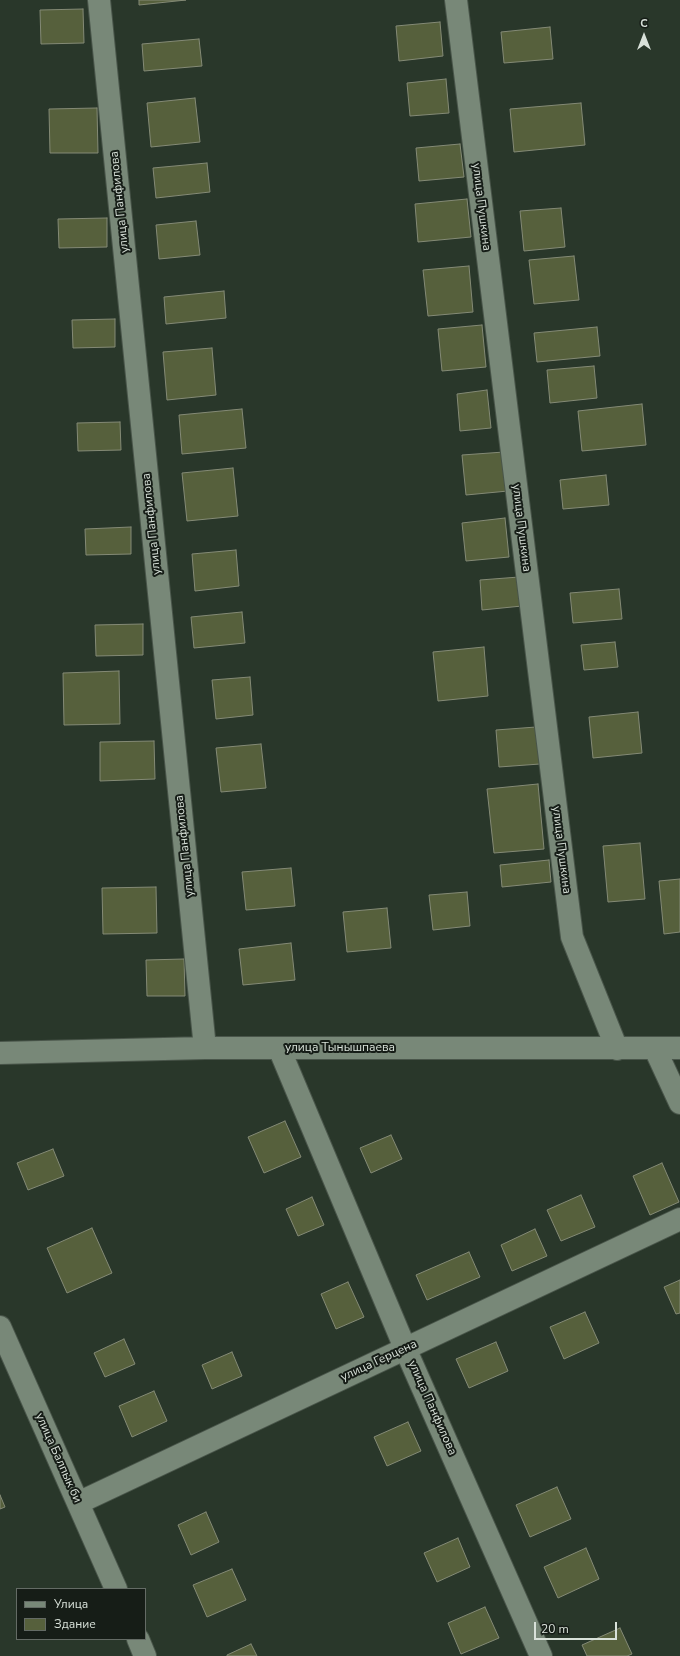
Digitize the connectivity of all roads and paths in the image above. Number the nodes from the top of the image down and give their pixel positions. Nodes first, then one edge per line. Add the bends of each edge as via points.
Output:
1 (99, 0) edge
2 (456, 0) edge
3 (205, 1048) junction
4 (279, 1048) junction
5 (680, 1048) edge
6 (617, 1049) junction
7 (655, 1049) junction
8 (0, 1054) edge
9 (680, 1103) edge
10 (680, 1219) edge
11 (0, 1327) edge
12 (405, 1348) junction
13 (78, 1503) junction
14 (116, 1588) edge
15 (138, 1640) edge
16 (145, 1656) edge
17 (541, 1656) edge

1 - 3 street, улица Панфилова
2 - 6 street, улица Пушкина via 572,938
3 - 4 street, улица Тынышпаева
3 - 8 street, улица Тынышпаева
4 - 6 street, улица Тынышпаева
4 - 12 street, улица Панфилова
5 - 7 street, улица Тынышпаева
6 - 7 street, улица Тынышпаева
7 - 9 street
10 - 12 street, улица Герцена
11 - 13 street, улица Балпык би
12 - 13 street, улица Герцена
12 - 17 street, улица Панфилова
13 - 14 street, улица Балпык би
15 - 16 street

